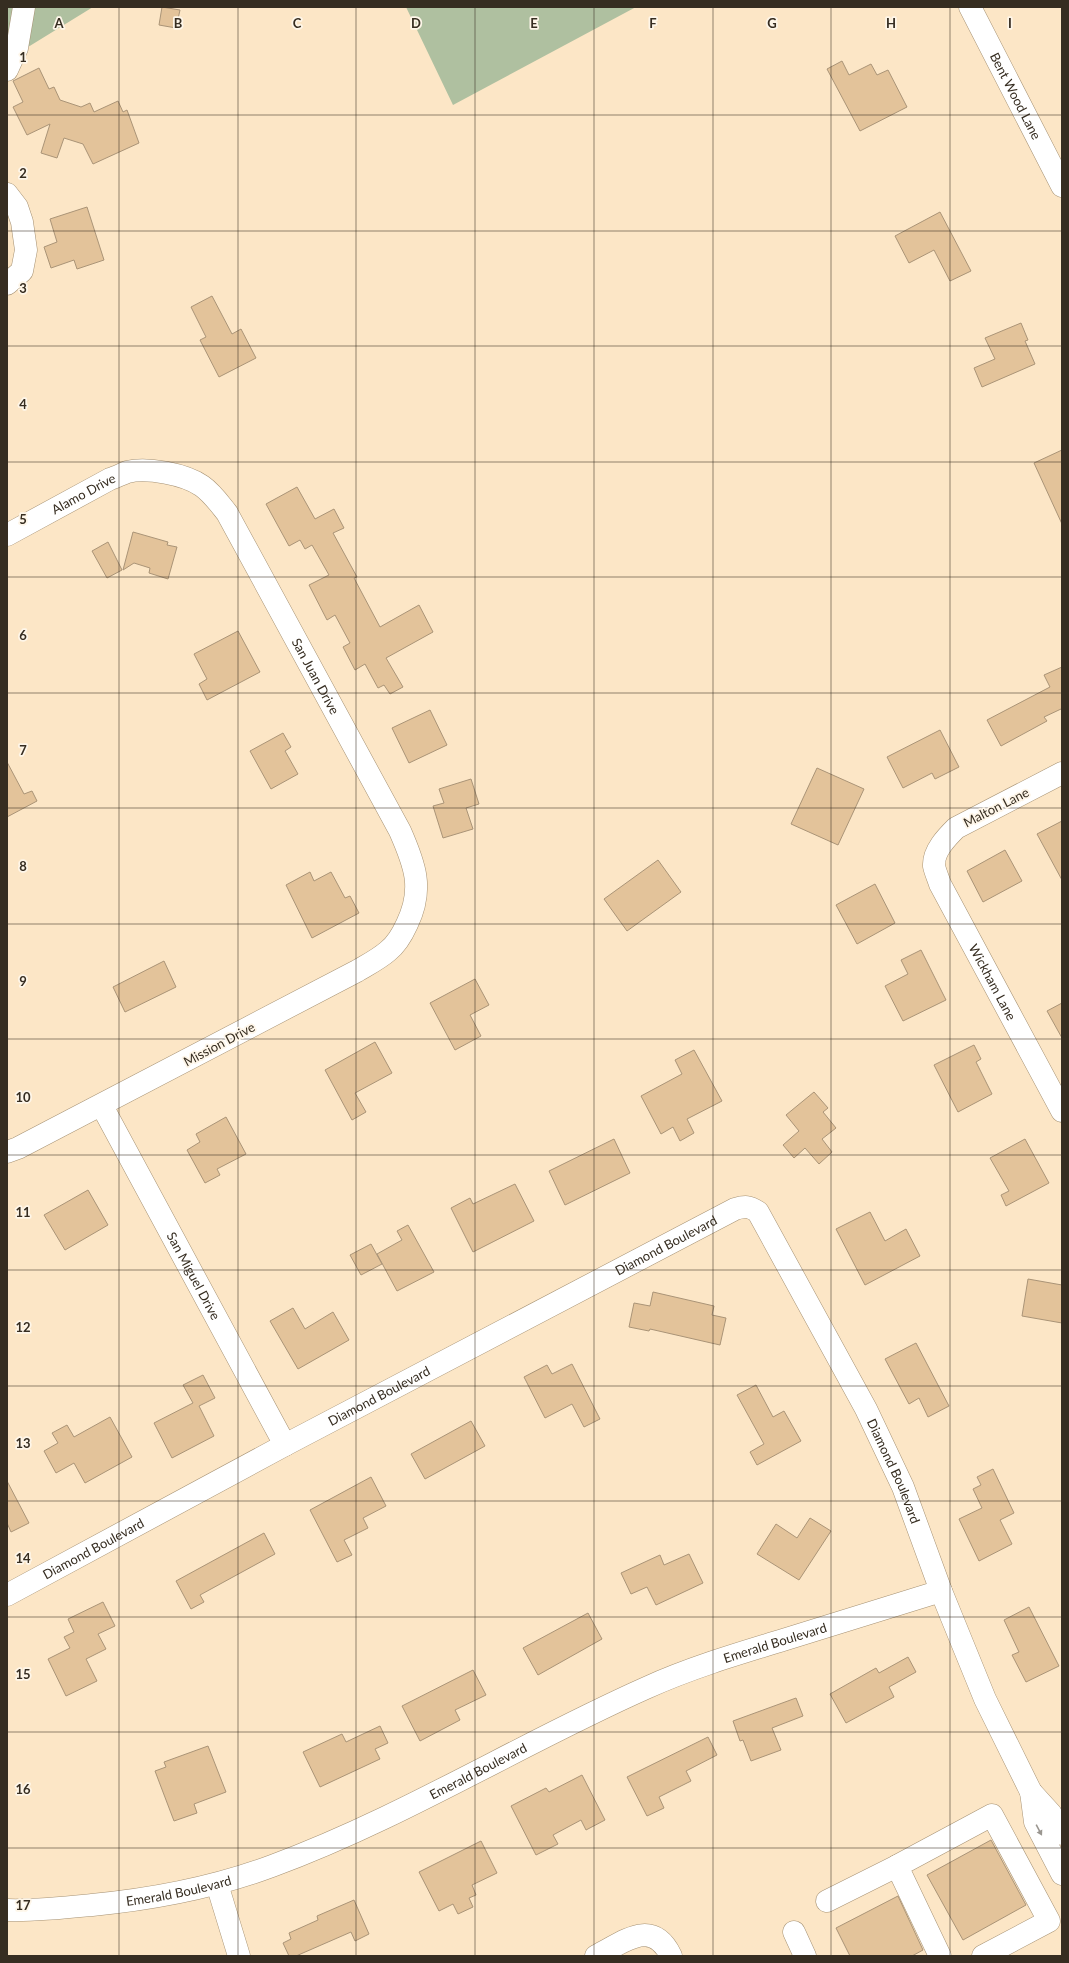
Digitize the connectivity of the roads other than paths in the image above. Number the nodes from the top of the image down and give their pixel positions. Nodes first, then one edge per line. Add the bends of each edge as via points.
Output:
1 (24, 7) edge
2 (970, 7) edge
3 (7, 70) edge
4 (1062, 186) edge
5 (7, 194) edge
6 (7, 284) edge
7 (165, 473) joint
8 (7, 535) edge
9 (1062, 773) edge
10 (938, 851) joint
11 (412, 914) joint
12 (102, 1106) junction
13 (1061, 1106) edge
14 (7, 1152) edge
15 (285, 1445) junction
16 (941, 1591) junction
17 (7, 1595) edge
18 (1031, 1792) junction
19 (1062, 1834) edge
20 (897, 1866) junction
21 (1062, 1874) edge
22 (217, 1884) junction
23 (827, 1901) dead end
24 (7, 1910) edge
25 (794, 1932) dead end
26 (239, 1956) edge
27 (596, 1956) edge
28 (671, 1956) edge
29 (805, 1956) edge
30 (940, 1956) edge
31 (983, 1956) edge

1 - 3 street via 18,48
2 - 4 street, Bent Wood Lane
5 - 6 street via 17,207 26,250 22,270
7 - 8 street, Alamo Drive via 128,472 110,479
7 - 11 street, San Juan Drive via 187,478 202,485 227,513 400,831 411,856 417,880 417,897
9 - 10 street, Malton Lane via 956,828
10 - 13 street, Wickham Lane via 934,865 940,884
11 - 12 street, Mission Drive via 401,939 357,971
12 - 14 street, Mission Drive
12 - 15 street, San Miguel Drive
15 - 16 street, Diamond Boulevard via 735,1209 751,1207 758,1212 866,1409 903,1487
15 - 17 street, Diamond Boulevard
16 - 18 street, Diamond Boulevard via 985,1699
16 - 22 street, Emerald Boulevard via 722,1659 648,1687 378,1821 272,1866
18 - 19 street, Diamond Boulevard via 1051,1814
18 -> 21 street, Diamond Boulevard via 1035,1822
20 - 23 street
20 - 30 street
20 - 31 street via 992,1815 1049,1921
22 - 24 street, Emerald Boulevard via 177,1894 129,1901 43,1910
22 - 26 street
25 - 29 street
27 - 28 street via 637,1935 648,1934 665,1945

